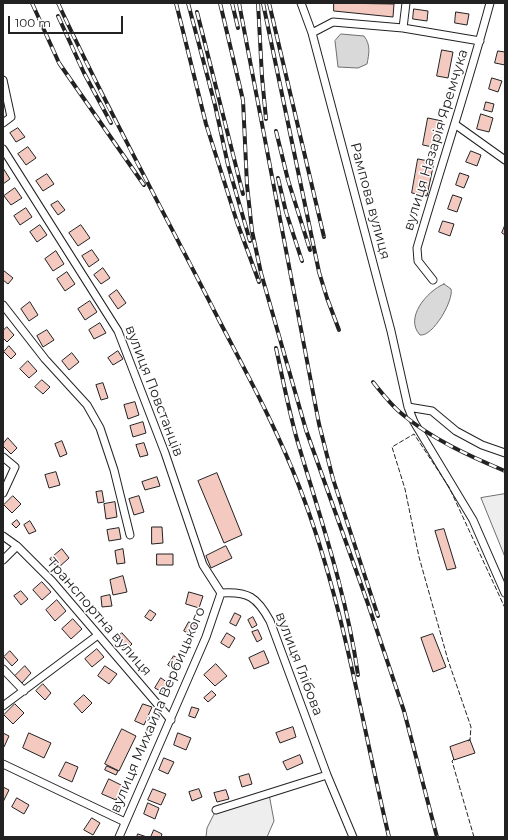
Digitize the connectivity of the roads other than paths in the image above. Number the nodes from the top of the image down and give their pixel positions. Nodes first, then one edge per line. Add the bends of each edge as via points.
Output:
1 (301, 3) edge
2 (406, 3) edge
3 (490, 3) edge
4 (403, 28) junction
5 (312, 33) junction
6 (480, 42) junction
7 (3, 80) edge
8 (3, 123) edge
9 (456, 125) junction
10 (3, 149) edge
11 (505, 160) edge
12 (433, 280) dead end
13 (3, 305) edge
14 (408, 407) junction
15 (505, 453) edge
16 (3, 457) edge
17 (3, 493) edge
18 (130, 535) dead end
19 (3, 536) edge
20 (17, 546) junction
21 (3, 560) edge
22 (505, 592) edge
23 (221, 593) junction
24 (98, 635) junction
25 (3, 669) edge
26 (24, 691) junction
27 (3, 706) edge
28 (171, 720) junction
29 (3, 764) edge
30 (327, 775) junction
31 (216, 810) dead end
32 (125, 822) junction
33 (119, 837) edge
34 (353, 837) edge

1 - 5 street, Рампова вулиця
2 - 4 street
3 - 6 street, вулиця Назарія Яремчука
4 - 5 street via 334,22
4 - 6 street
5 - 14 street, Рампова вулиця via 391,331
6 - 9 street, вулиця Назарія Яремчука
7 - 8 street via 11,117
9 - 11 street
9 - 12 street, вулиця Назарія Яремчука via 417,248 418,261
10 - 23 street, вулиця Повстанців via 118,331 165,453 203,565
13 - 18 street via 45,359 86,405 100,428
14 - 15 street via 432,411 456,431 482,445
14 - 22 street, Рампова вулиця via 414,422 473,520
16 - 17 street via 15,467
19 - 20 street, Транспортна вулиця
20 - 21 street
20 - 24 street, Транспортна вулиця via 52,580
23 - 28 street, вулиця Михайла Вербицького via 206,637
23 - 30 street, вулиця Глібова via 234,592 250,596 262,606 270,621
24 - 26 street
24 - 28 street, Транспортна вулиця
25 - 26 street
26 - 27 street
28 - 32 street, вулиця Михайла Вербицького
29 - 32 street
30 - 31 street
30 - 34 street, вулиця Глібова
32 - 33 street, вулиця Михайла Вербицького

